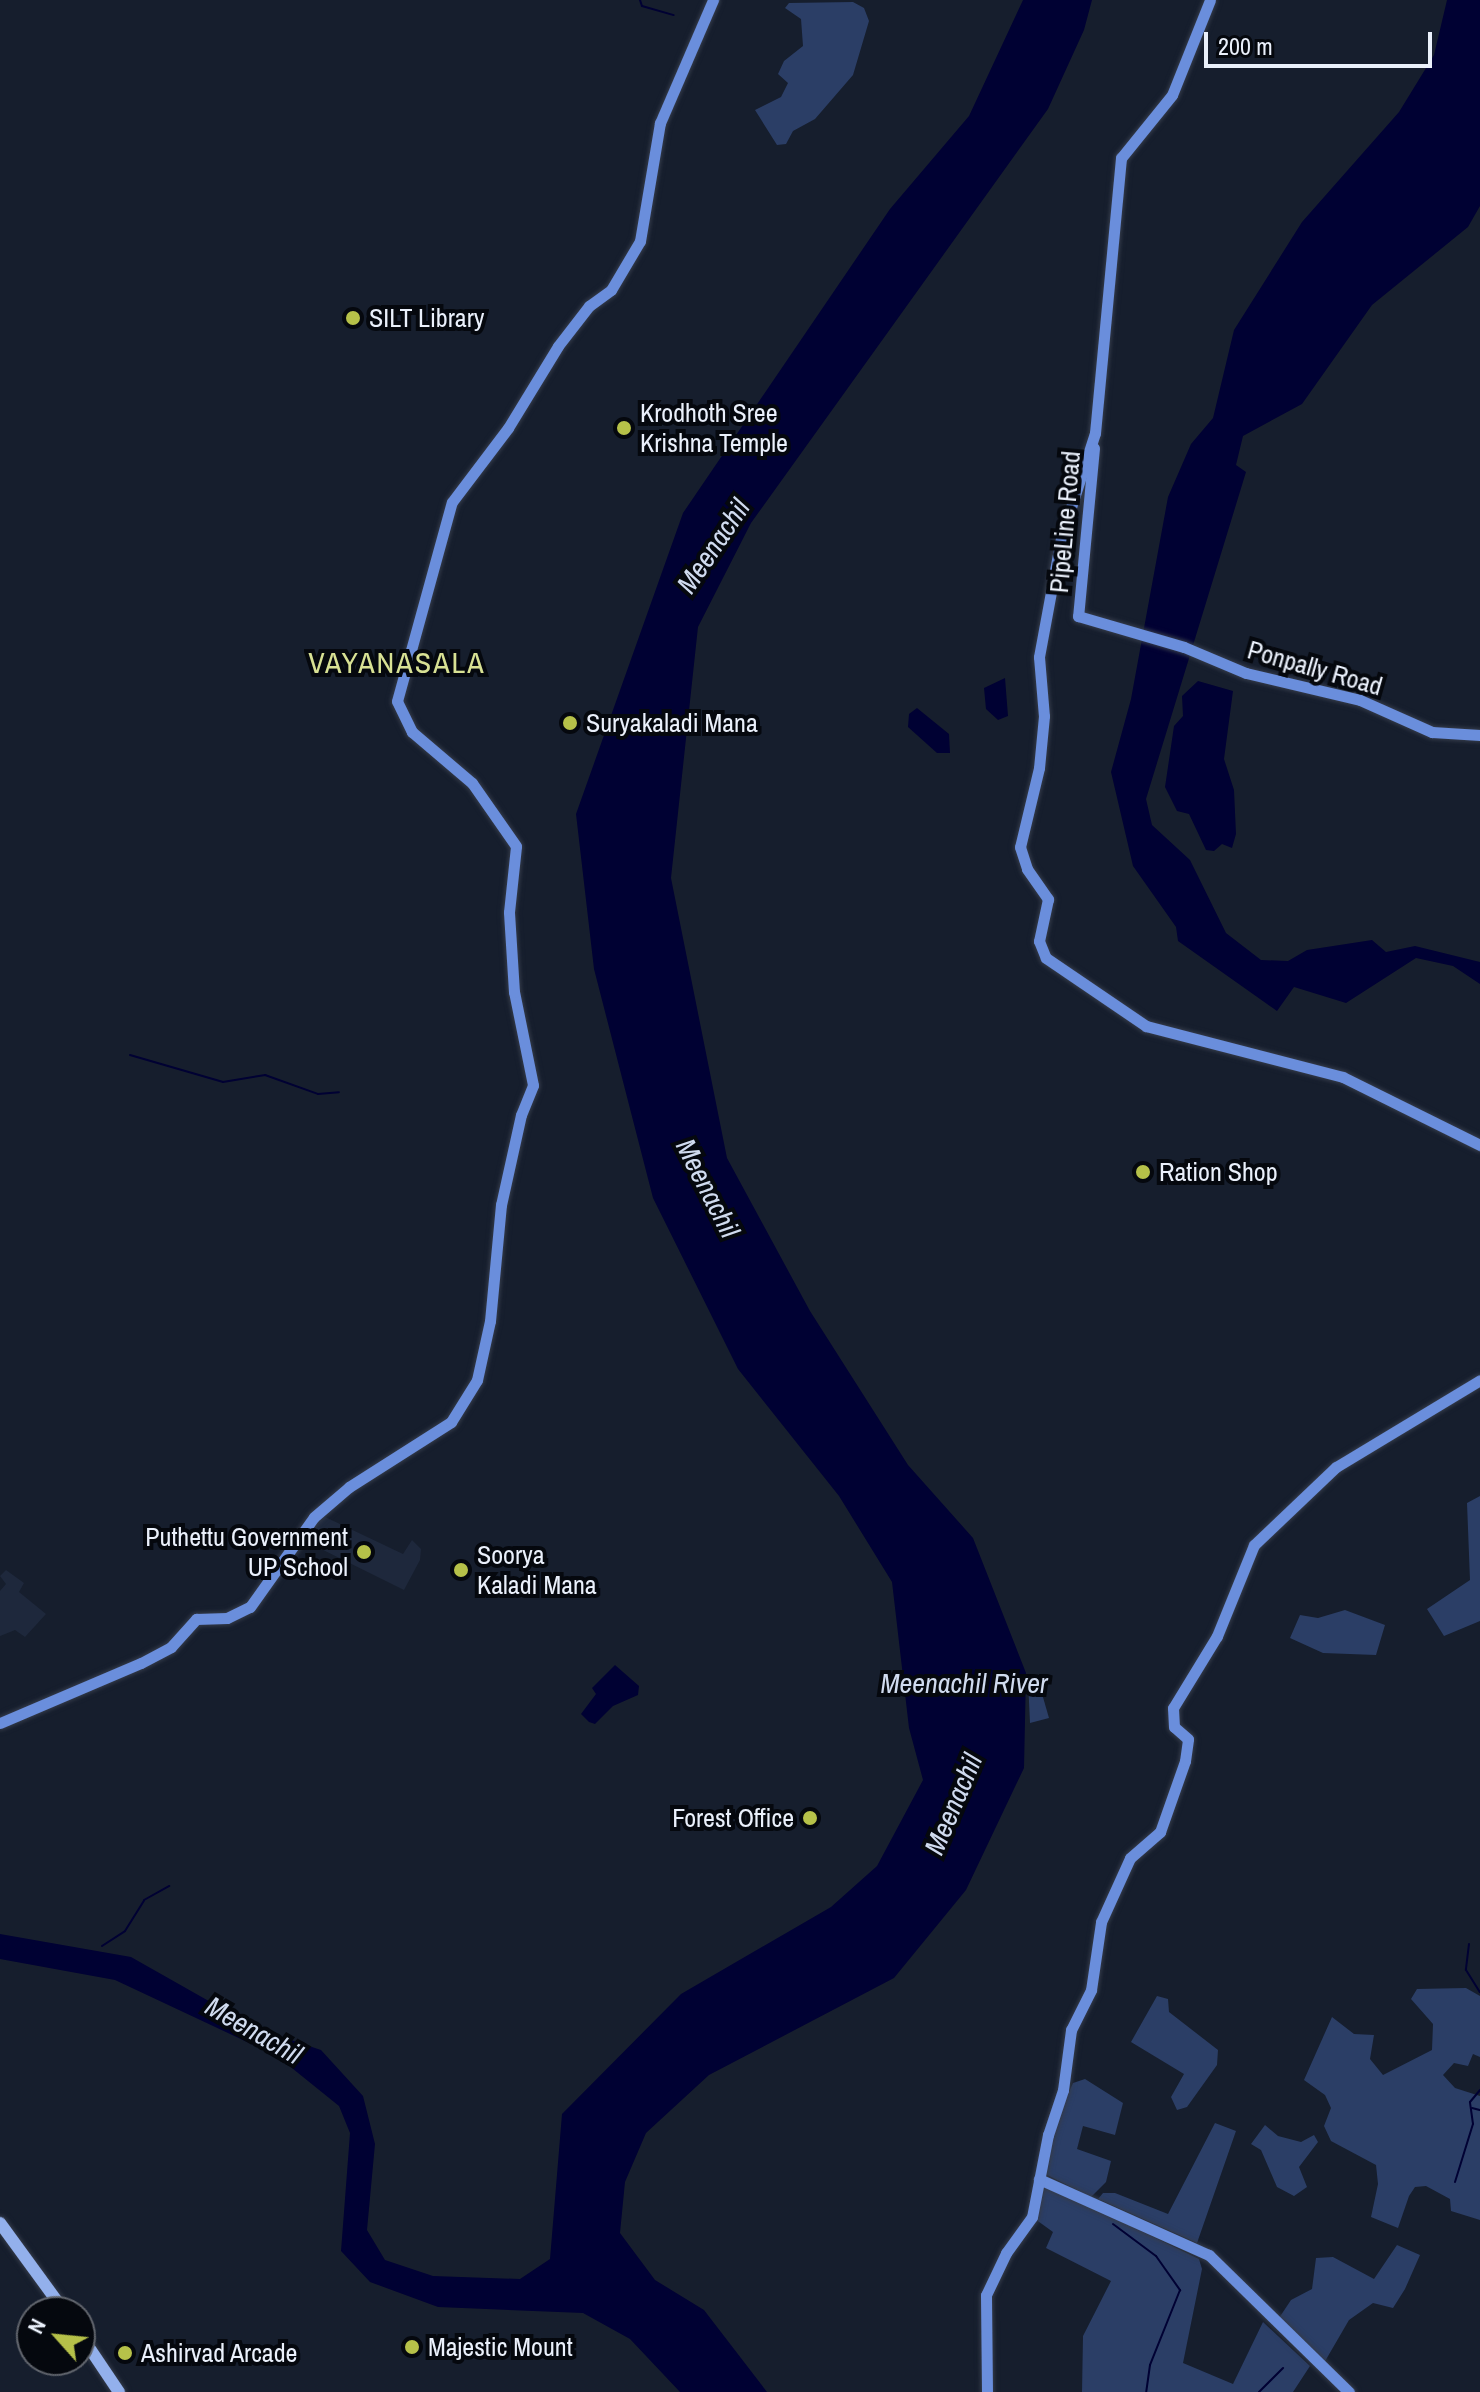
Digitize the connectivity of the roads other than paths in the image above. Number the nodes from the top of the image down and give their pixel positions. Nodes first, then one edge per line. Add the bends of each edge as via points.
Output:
1 (713, 0) edge
2 (1210, 0) edge
3 (1095, 433) junction
4 (1078, 616) joint
5 (1480, 735) edge
6 (1480, 1145) edge
7 (1480, 1380) edge
8 (0, 1723) edge
9 (1039, 2179) junction
10 (0, 2223) edge
11 (53, 2296) edge
12 (96, 2358) edge
13 (119, 2392) edge
14 (987, 2392) edge
15 (1349, 2392) edge

1 - 8 main road via 660,123 640,241 611,290 589,306 558,346 508,428 452,502 397,701 412,732 472,783 516,846 509,912 514,992 533,1085 501,1205 490,1321 477,1380 451,1422 349,1487 314,1517 250,1607 227,1618 196,1619 171,1647 151,1658
2 - 3 main road via 1172,95 1121,158
3 - 4 main road, PipeLine Road
3 - 6 main road via 1061,538 1039,657 1044,716 1039,768 1020,847 1027,869 1048,899 1039,941 1046,958 1146,1026 1343,1077
4 - 5 main road, Ponpally Road via 1152,636 1246,673 1360,700 1432,732
7 - 9 main road via 1336,1467 1254,1545 1217,1636 1173,1708 1174,1727 1188,1739 1185,1761 1160,1832 1130,1858 1101,1922 1091,1990 1071,2030 1063,2090
9 - 14 main road via 1032,2217 1006,2253 986,2295
9 - 15 main road via 1209,2255
10 - 11 main road
12 - 13 main road

